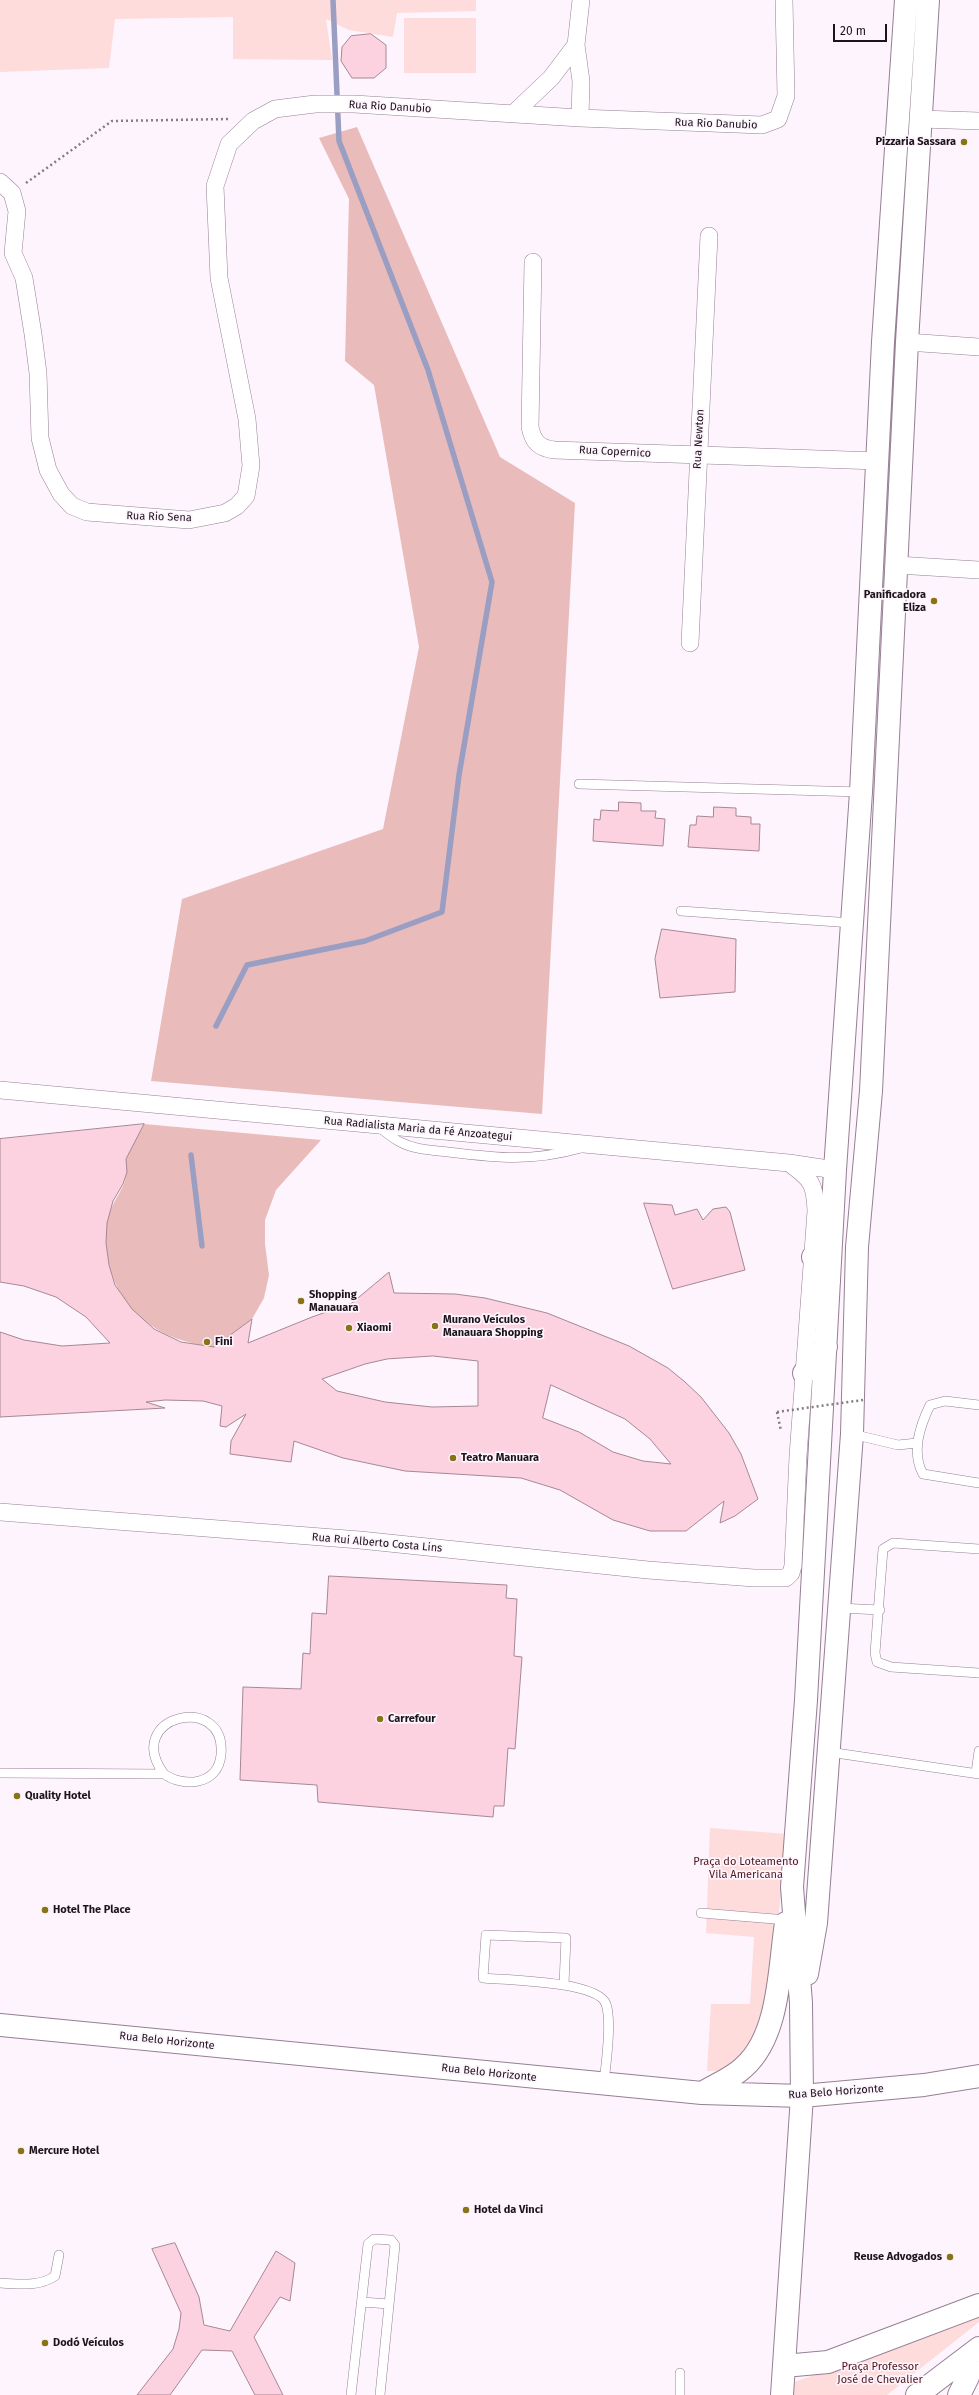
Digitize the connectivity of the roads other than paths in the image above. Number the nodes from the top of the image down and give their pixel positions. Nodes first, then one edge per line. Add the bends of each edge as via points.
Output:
1 (581, 0) edge
2 (784, 0) edge
3 (906, 0) edge
4 (928, 0) edge
5 (576, 44) junction
6 (315, 104) joint
7 (513, 114) junction
8 (580, 118) junction
9 (921, 119) junction
10 (979, 122) edge
11 (6, 188) edge
12 (709, 236) dead end
13 (6, 249) edge
14 (533, 262) dead end
15 (907, 342) junction
16 (979, 347) edge
17 (698, 456) junction
18 (878, 461) junction
19 (897, 565) junction
20 (979, 570) edge
21 (690, 643) dead end
22 (578, 784) dead end
23 (861, 792) junction
24 (681, 911) dead end
25 (852, 923) junction
26 (0, 1090) edge
27 (789, 1163) junction
28 (835, 1170) junction
29 (813, 1257) junction
30 (829, 1282) junction
31 (826, 1347) junction
32 (804, 1373) junction
33 (979, 1405) edge
34 (852, 1434) junction
35 (917, 1443) junction
36 (979, 1483) edge
37 (0, 1512) edge
38 (979, 1549) edge
39 (839, 1608) junction
40 (880, 1610) junction
41 (979, 1672) edge
42 (979, 1751) edge
43 (829, 1752) junction
44 (0, 1774) edge
45 (164, 1774) junction
46 (978, 1774) edge
47 (792, 1887) junction
48 (701, 1913) dead end
49 (787, 1920) junction
50 (564, 1984) junction
51 (801, 2003) junction
52 (0, 2025) edge
53 (979, 2076) edge
54 (604, 2084) junction
55 (702, 2093) junction
56 (802, 2096) junction
57 (59, 2255) dead end
58 (0, 2282) edge
59 (362, 2302) junction
60 (389, 2304) junction
61 (979, 2305) edge
62 (975, 2352) edge
63 (784, 2366) junction
64 (680, 2373) dead end
65 (351, 2395) edge
66 (380, 2395) edge
67 (680, 2395) edge
68 (782, 2395) edge
69 (917, 2395) edge
70 (959, 2395) edge

1 - 5 street
2 - 8 street, Rua Rio Danubio via 786,96 778,119 762,125 745,126
3 - 18 main road via 896,123
4 - 9 main road
5 - 7 street via 551,78
5 - 8 street via 581,81
6 - 7 street, Rua Rio Danubio
6 - 13 street, Rua Rio Sena via 275,109 253,121 229,144 215,186 219,278 251,444 251,466 246,496 238,506 225,513 189,520 101,515 72,506 61,494 48,470 40,438 38,373 24,278
7 - 8 street, Rua Rio Danubio
9 - 10 street
9 - 15 main road
11 - 13 street, Rua Rio Sena via 18,217
12 - 17 street, Rua Newton
14 - 17 street, Rua Copernico via 530,427 535,442 546,449 554,450
15 - 16 street
15 - 19 main road
17 - 18 street, Rua Copernico
17 - 21 street, Rua Newton
18 - 23 main road
19 - 20 street
19 - 34 main road via 871,1083 857,1246
22 - 23 lane
23 - 25 main road
24 - 25 lane
25 - 28 main road
26 - 27 street, Rua Radialista Maria da Fé Anzoategui
27 - 28 street, Rua Radialista Maria da Fé Anzoategui
27 - 29 street, Rua Rui Alberto Costa Lins via 810,1178 814,1191 816,1212
28 - 30 main road
29 - 30 main road
29 - 32 street, Rua Rui Alberto Costa Lins
30 - 31 main road
31 - 32 main road
31 - 47 main road via 806,1700
32 - 37 street, Rua Rui Alberto Costa Lins via 793,1570 786,1578 754,1578 360,1540
33 - 35 lane via 945,1401 930,1405 923,1419
34 - 35 lane via 898,1445
34 - 39 main road
35 - 36 lane via 918,1465 923,1474
38 - 40 lane via 893,1543 887,1545 883,1549
39 - 40 lane
39 - 43 main road
40 - 41 lane via 876,1662 891,1667
42 - 46 lane
43 - 46 lane
43 - 51 main road via 816,1923
44 - 45 lane
45 - 45 lane via 172,1780 192,1783 210,1775 217,1767 221,1753 219,1738 214,1729 198,1718 188,1716 178,1717 161,1728 154,1747 154,1757
47 - 49 main road
47 - 51 main road
48 - 49 lane
49 - 55 main road via 772,2018 766,2037 744,2068
50 - 50 lane via 566,1938 486,1935 483,1978
50 - 54 lane via 601,1997 606,2003 608,2027
51 - 56 main road
52 - 54 main road, Rua Belo Horizonte
53 - 56 main road, Rua Belo Horizonte via 924,2085
54 - 55 main road, Rua Belo Horizonte
55 - 56 main road, Rua Belo Horizonte
56 - 63 main road
57 - 58 lane via 55,2276 46,2282
59 - 60 lane
59 - 60 lane via 368,2244 374,2239 391,2240 395,2245
59 - 65 lane
60 - 66 lane
61 - 63 main road via 828,2362
62 - 69 main road
62 - 70 main road via 968,2377
63 - 68 main road
64 - 67 lane

